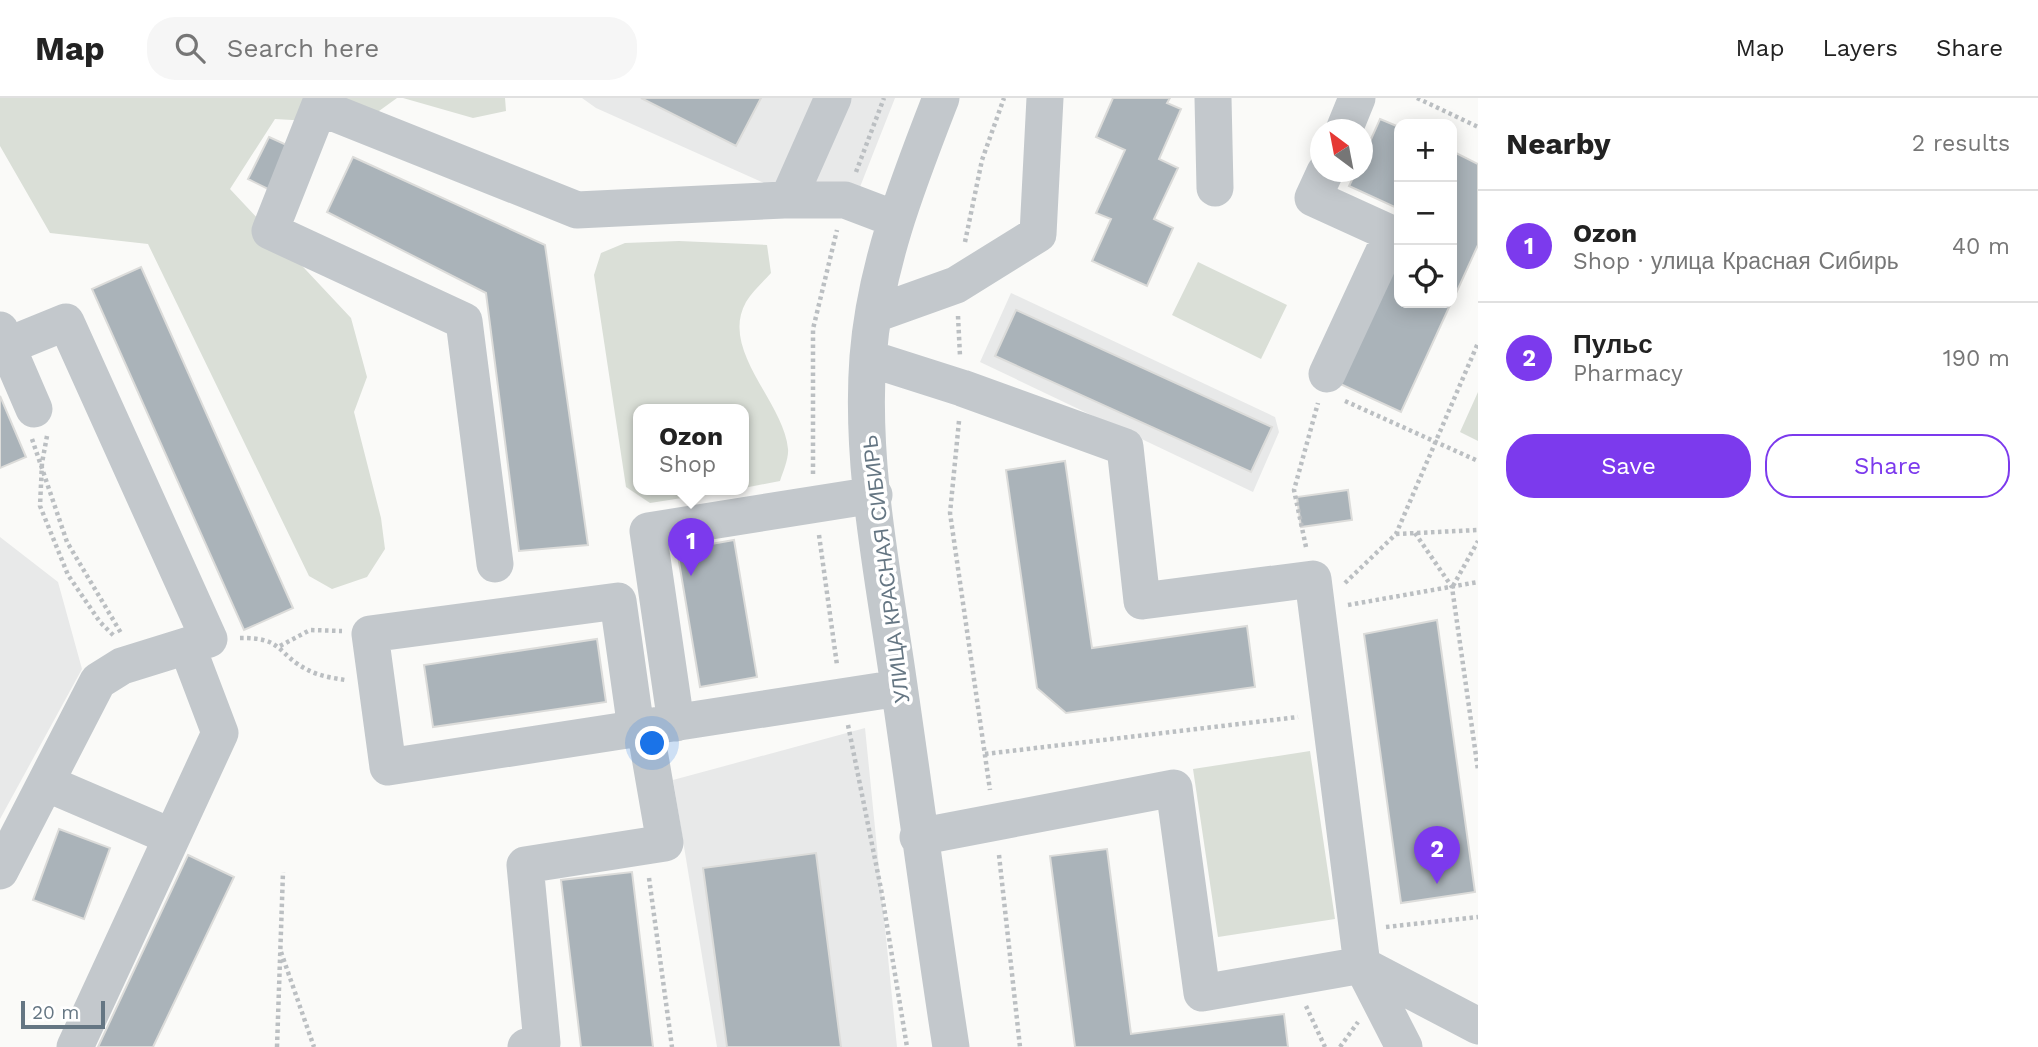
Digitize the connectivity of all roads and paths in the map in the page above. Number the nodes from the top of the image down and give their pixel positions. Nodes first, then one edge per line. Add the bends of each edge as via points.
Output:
1 (833, 98) edge
2 (941, 98) edge
3 (1045, 98) edge
4 (1213, 98) edge
5 (1357, 98) edge
6 (1417, 98) edge
7 (1348, 119) edge
8 (1478, 127) edge
9 (1320, 182) edge
10 (1215, 188) dead end
11 (784, 200) junction
12 (895, 219) junction
13 (875, 314) junction
14 (4, 338) edge
15 (1478, 343) edge
16 (868, 358) junction
17 (1324, 382) junction
18 (962, 387) junction
19 (38, 411) junction
20 (1437, 441) junction
21 (1478, 461) edge
22 (42, 463) junction
23 (874, 495) junction
24 (1478, 530) edge
25 (1415, 533) junction
26 (1395, 534) junction
27 (1478, 541) edge
28 (495, 564) dead end
29 (1478, 582) edge
30 (1452, 587) junction
31 (1315, 595) junction
32 (370, 634) junction
33 (198, 643) junction
34 (280, 646) junction
35 (138, 661) junction
36 (377, 683) junction
37 (900, 688) junction
38 (1330, 713) junction
39 (652, 726) junction
40 (985, 754) junction
41 (1478, 770) edge
42 (46, 783) junction
43 (995, 822) junction
44 (918, 836) junction
45 (172, 837) junction
46 (645, 846) junction
47 (0, 871) edge
48 (283, 872) dead end
49 (1478, 917) edge
50 (279, 948) junction
51 (1360, 948) junction
52 (1293, 977) junction
53 (1478, 1026) edge
54 (75, 1047) edge
55 (277, 1047) edge
56 (314, 1047) edge
57 (526, 1047) edge
58 (672, 1047) edge
59 (951, 1047) edge
60 (1020, 1047) edge
61 (1325, 1047) edge
62 (1404, 1047) edge

1 - 11 street
2 - 12 street, УЛИЦА КРАСНАЯ СИБИРЬ
3 - 13 street via 1038,234 956,285
4 - 10 street
5 - 7 street
6 - 8 path
9 - 17 street via 1313,198 1392,234
11 - 12 street via 845,200
11 - 28 street via 578,211 319,107 270,231 464,321
12 - 13 street, УЛИЦА КРАСНАЯ СИБИРЬ
13 - 16 street, УЛИЦА КРАСНАЯ СИБИРЬ
14 - 19 street
14 - 33 street via 66,322
15 - 20 path
16 - 18 street
16 - 23 street, УЛИЦА КРАСНАЯ СИБИРЬ
17 - 20 path
17 - 31 path via 1294,490
18 - 31 street via 1125,447 1142,601
18 - 40 path via 950,513
19 - 22 path
19 - 22 path via 26,420
20 - 21 path
20 - 26 path
22 - 35 path via 67,542
22 - 35 path via 40,506 68,575 100,622
23 - 37 street, УЛИЦА КРАСНАЯ СИБИРЬ
23 - 39 street via 648,530
24 - 25 path
25 - 26 path
25 - 30 path
26 - 31 path
27 - 30 path
29 - 30 path
30 - 31 path
30 - 41 path
31 - 38 street
32 - 34 path via 310,630
32 - 36 street
32 - 39 street via 618,601
33 - 34 path via 260,638
33 - 35 street
33 - 45 street via 220,733
34 - 36 path via 306,670
35 - 42 street via 98,681
36 - 39 street via 388,767
37 - 39 street
37 - 44 street, УЛИЦА КРАСНАЯ СИБИРЬ
38 - 40 path
38 - 51 street
39 - 46 street via 665,843
40 - 43 path
42 - 45 street
42 - 47 street
43 - 44 street
43 - 52 street via 1174,788 1202,993
43 - 60 path
44 - 59 street, УЛИЦА КРАСНАЯ СИБИРЬ
45 - 54 street
46 - 57 street via 525,864 542,1044
46 - 58 path
48 - 50 path
49 - 51 path
50 - 55 path
50 - 56 path
51 - 52 street
51 - 53 street
51 - 62 street
52 - 61 path

